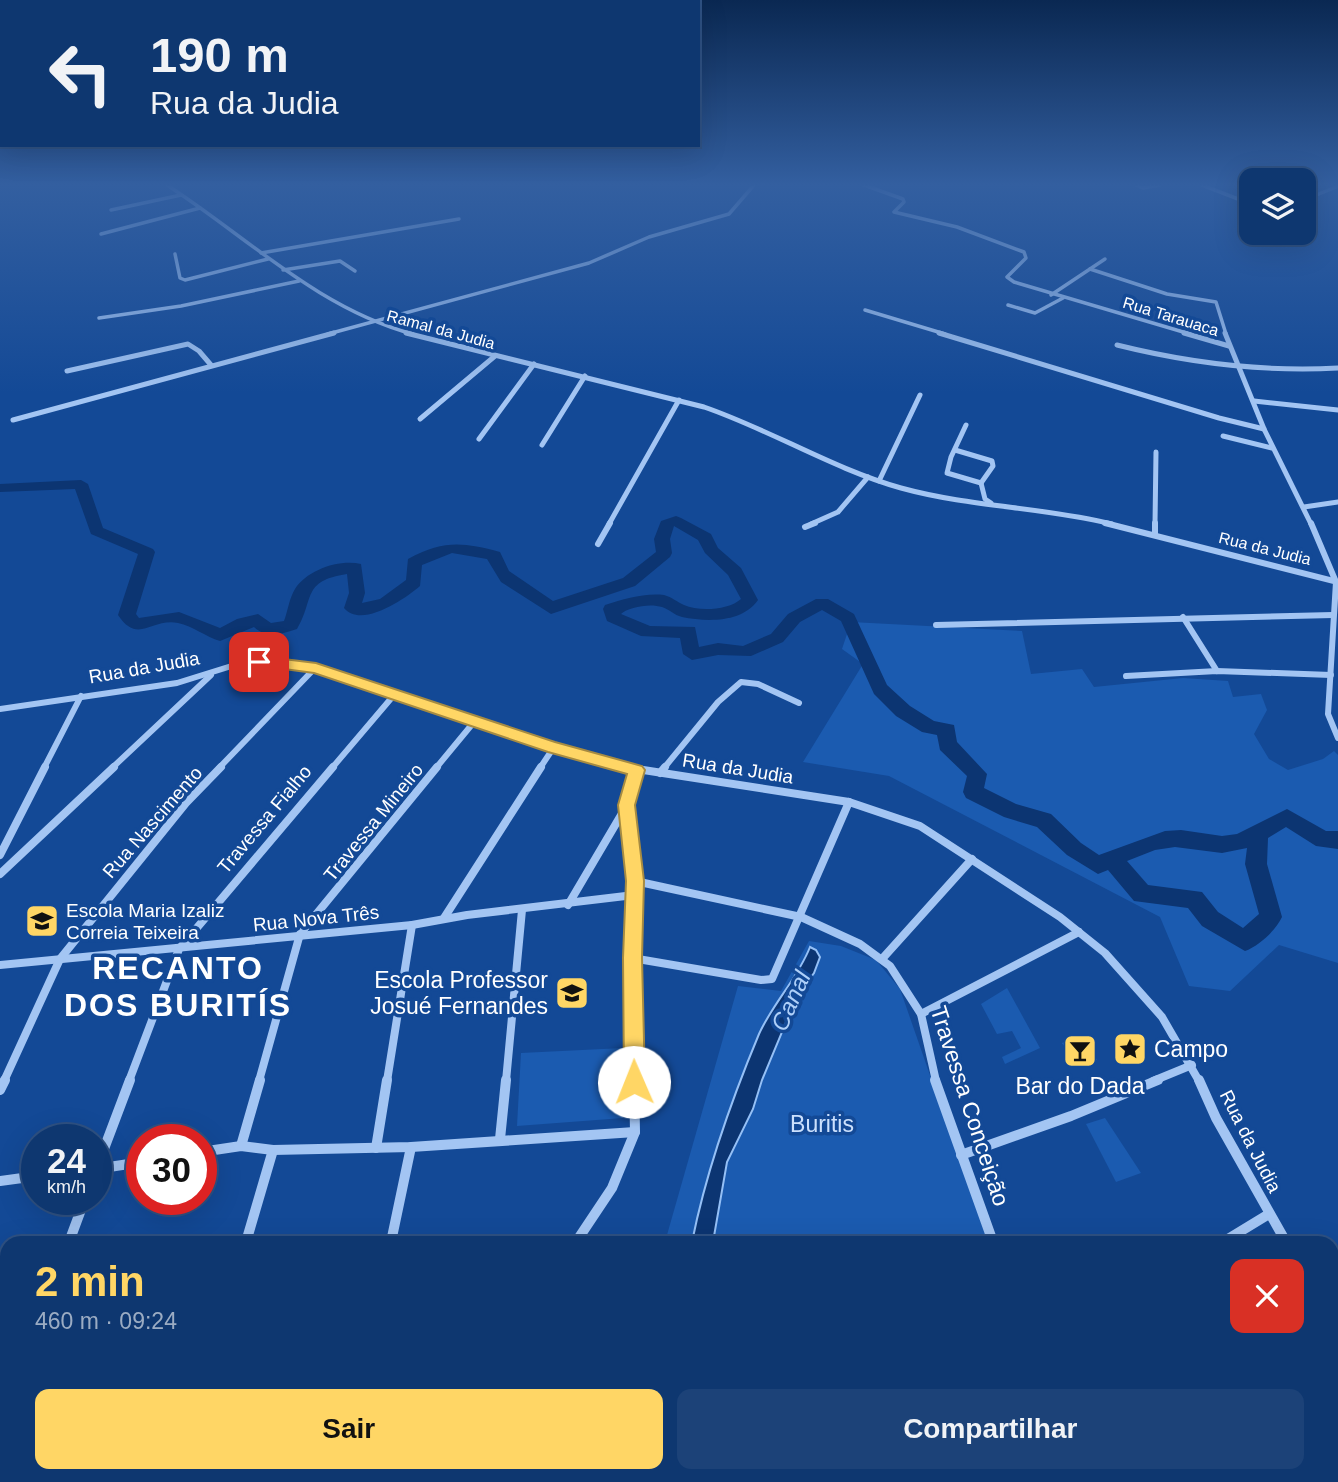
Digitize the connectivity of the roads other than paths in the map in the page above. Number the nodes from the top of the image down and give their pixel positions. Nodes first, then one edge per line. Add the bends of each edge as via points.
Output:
1 (175, 254) dead end
2 (262, 254) edge
3 (609, 254) edge
4 (1025, 254) edge
5 (268, 259) junction
6 (1105, 259) dead end
7 (1090, 269) junction
8 (283, 270) junction
9 (355, 271) dead end
10 (299, 281) junction
11 (1051, 295) junction
12 (1063, 298) junction
13 (1008, 305) dead end
14 (865, 310) dead end
15 (99, 318) dead end
16 (371, 322) junction
17 (1117, 345) dead end
18 (1229, 346) junction
19 (495, 356) junction
20 (534, 364) junction
21 (211, 365) junction
22 (1239, 365) junction
23 (1338, 368) edge
24 (67, 371) dead end
25 (585, 376) junction
26 (920, 396) dead end
27 (679, 400) junction
28 (1254, 401) junction
29 (1338, 410) edge
30 (421, 419) dead end
31 (13, 420) dead end
32 (745, 421) joint
33 (966, 425) dead end
34 (1264, 429) junction
35 (1223, 436) dead end
36 (479, 439) dead end
37 (542, 445) dead end
38 (1272, 448) junction
39 (955, 450) junction
40 (1156, 452) dead end
41 (868, 477) junction
42 (880, 481) junction
43 (981, 483) junction
44 (1338, 502) edge
45 (992, 504) junction
46 (1304, 507) junction
47 (805, 527) dead end
48 (1155, 535) junction
49 (598, 544) dead end
50 (1337, 582) edge
51 (1333, 615) junction
52 (1183, 617) junction
53 (936, 625) dead end
54 (316, 668) junction
55 (1217, 671) junction
56 (213, 672) junction
57 (1331, 675) junction
58 (1126, 676) dead end
59 (394, 695) junction
60 (81, 696) junction
61 (799, 703) dead end
62 (0, 709) edge
63 (474, 722) junction
64 (1338, 738) edge
65 (554, 747) junction
66 (637, 770) junction
67 (660, 773) junction
68 (849, 802) junction
69 (627, 805) junction
70 (0, 855) edge
71 (972, 859) junction
72 (0, 874) edge
73 (635, 881) junction
74 (634, 895) junction
75 (568, 905) junction
76 (522, 910) junction
77 (801, 917) junction
78 (444, 918) junction
79 (412, 925) junction
80 (1080, 932) junction
81 (300, 934) junction
82 (179, 949) junction
83 (632, 958) junction
84 (60, 959) junction
85 (883, 959) junction
86 (0, 965) edge
87 (920, 1014) junction
88 (1192, 1065) junction
89 (0, 1090) edge
90 (112, 1127) edge
91 (635, 1132) junction
92 (500, 1139) junction
93 (241, 1146) junction
94 (411, 1147) junction
95 (376, 1148) junction
96 (217, 1150) edge
97 (273, 1150) junction
98 (961, 1155) junction
99 (21, 1178) edge
100 (0, 1181) edge
101 (1269, 1214) junction
102 (79, 1215) edge
103 (71, 1236) edge
104 (248, 1236) edge
105 (392, 1236) edge
106 (580, 1236) edge
107 (991, 1236) edge
108 (1233, 1236) edge
109 (1282, 1236) edge

1 - 5 street via 183,280
2 - 5 street, Ramal da Judia
3 - 16 street
4 - 11 street, Rua Tarauaca via 1008,279
5 - 8 street, Ramal da Judia
6 - 7 street
7 - 11 street
7 - 18 street via 1167,294 1216,302
8 - 9 street via 340,261
8 - 10 street, Ramal da Judia
10 - 15 street
10 - 16 street, Ramal da Judia
11 - 12 street, Rua Tarauaca
12 - 13 street via 1035,313
12 - 18 street, Rua Tarauaca
14 - 34 street
16 - 19 street, Ramal da Judia
16 - 21 street
17 - 22 street
18 - 22 street
19 - 20 street, Ramal da Judia
19 - 30 street
20 - 25 street, Ramal da Judia
20 - 36 street
21 - 24 street via 188,344
21 - 31 street
22 - 23 street
22 - 28 street
25 - 27 street, Ramal da Judia
25 - 37 street
26 - 42 street
27 - 32 street, Ramal da Judia
27 - 49 street
28 - 29 street
28 - 34 street
32 - 41 street, Rua da Judia
33 - 39 street
34 - 38 street
35 - 38 street
38 - 46 street
39 - 43 street via 947,473
39 - 43 street via 992,461
40 - 48 street
41 - 42 street, Rua da Judia
41 - 47 street via 838,512
42 - 45 street, Rua da Judia
43 - 45 street via 985,499
44 - 46 street
45 - 48 street, Rua da Judia via 1056,511
46 - 50 street
48 - 50 street, Rua da Judia
50 - 51 street
51 - 52 street
51 - 57 street
52 - 53 street
52 - 55 street
54 - 56 street, Rua da Judia via 259,662
54 - 59 street, Rua da Judia
54 - 84 street, Rua Nascimento via 186,803
55 - 57 street
55 - 58 street
56 - 60 street, Rua da Judia via 177,683
56 - 72 street
57 - 64 street via 1328,714
59 - 63 street, Rua da Judia
59 - 82 street, Travessa Fialho
60 - 62 street, Rua da Judia
60 - 70 street
61 - 67 street via 758,684 741,682 718,702
63 - 65 street, Rua da Judia
63 - 81 street, Travessa Mineiro
65 - 66 street, Rua da Judia
65 - 78 street
66 - 67 street, Rua da Judia
66 - 69 street
67 - 68 street, Rua da Judia
68 - 71 street, Rua da Judia via 919,826
68 - 77 street
69 - 73 street
69 - 75 street
71 - 80 street, Rua da Judia
71 - 85 street
73 - 74 street
73 - 77 street, Travessa Conceição
74 - 75 street, Rua Nova Três
74 - 83 street
75 - 76 street, Rua Nova Três
76 - 78 street, Rua Nova Três
76 - 92 street
77 - 83 street via 775,976 767,980
77 - 85 street, Travessa Conceição
78 - 79 street, Rua Nova Três
79 - 81 street, Rua Nova Três
79 - 95 street
80 - 87 street
80 - 88 street, Rua da Judia via 1133,982
81 - 82 street, Rua Nova Três
81 - 93 street, Travessa Mineiro
82 - 84 street, Rua Nova Três
82 - 90 street, Travessa Fialho
83 - 91 street
84 - 86 street, Rua Nova Três
84 - 89 street, Rua Nascimento
85 - 87 street, Travessa Conceição
87 - 98 street, Travessa Conceição via 938,1091
88 - 98 street via 1071,1116
88 - 101 street, Rua da Judia
91 - 92 street
91 - 106 street via 612,1188
92 - 94 street
93 - 96 street
93 - 97 street
94 - 95 street
94 - 105 street
95 - 97 street
97 - 104 street
98 - 107 street, Travessa Conceição
99 - 100 street
101 - 108 street
101 - 109 street, Rua da Judia
102 - 103 street

